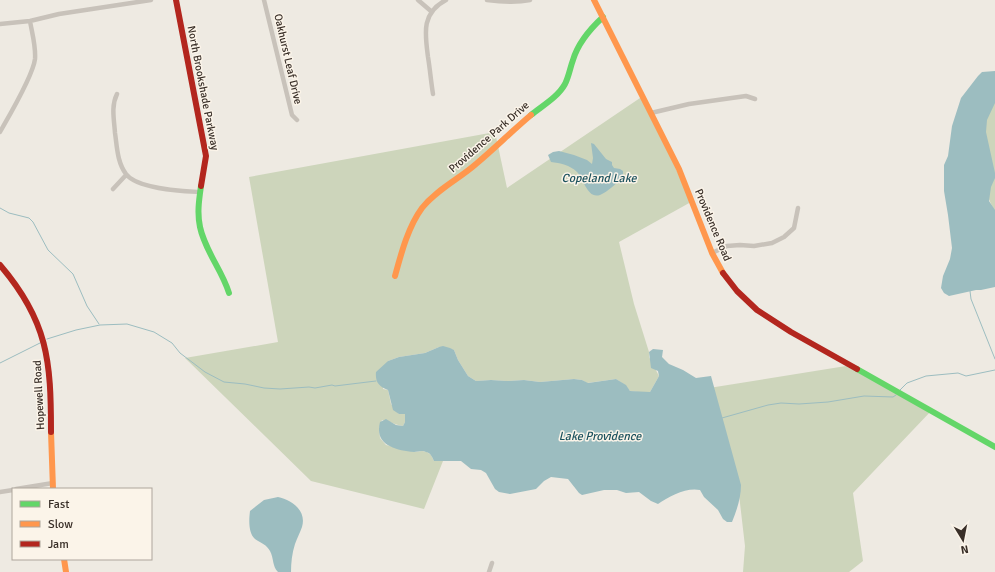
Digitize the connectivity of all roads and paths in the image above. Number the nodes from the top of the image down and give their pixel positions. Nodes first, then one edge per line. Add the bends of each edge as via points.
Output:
1 (151, 0) edge
2 (176, 0) edge
3 (264, 0) edge
4 (418, 0) edge
5 (446, 0) edge
6 (487, 0) edge
7 (530, 0) edge
8 (594, 0) edge
9 (508, 1) edge
10 (432, 12) junction
11 (603, 17) junction
12 (30, 21) junction
13 (0, 24) edge
14 (117, 94) dead end
15 (433, 94) dead end
16 (755, 99) dead end
17 (651, 113) junction
18 (297, 120) dead end
19 (1, 129) edge
20 (126, 175) junction
21 (113, 189) dead end
22 (199, 192) junction
23 (798, 208) dead end
24 (712, 253) junction
25 (0, 264) edge
26 (395, 276) dead end
27 (229, 293) dead end
28 (995, 447) edge
29 (53, 486) edge
30 (28, 488) edge
31 (12, 490) edge
32 (0, 492) edge
33 (64, 560) edge
34 (492, 563) dead end
35 (66, 572) edge
36 (489, 572) edge

1 - 12 street
2 - 22 street, North Brookshade Parkway via 206,156
3 - 18 street, Oakhurst Leaf Drive via 292,115
4 - 10 street
5 - 10 street
6 - 9 street
7 - 9 street
8 - 11 street, Providence Road
10 - 15 street via 428,17 425,35
11 - 17 street, Providence Road
11 - 26 street, Providence Park Drive via 584,38 567,82 560,90 423,206 404,247
12 - 13 street
12 - 19 street via 34,60 27,81
14 - 20 street via 114,111 117,151
16 - 17 street via 746,96 689,104
17 - 24 street, Providence Road via 679,169
20 - 21 street
20 - 22 street via 141,183 160,188
22 - 27 street, North Brookshade Parkway via 200,227
23 - 24 street via 794,228 772,243 727,246
24 - 28 street, Providence Road via 720,269 738,291 766,317
25 - 29 street, Hopewell Road via 26,298 44,341 50,375
29 - 30 street
31 - 32 street
33 - 35 street
34 - 36 street

